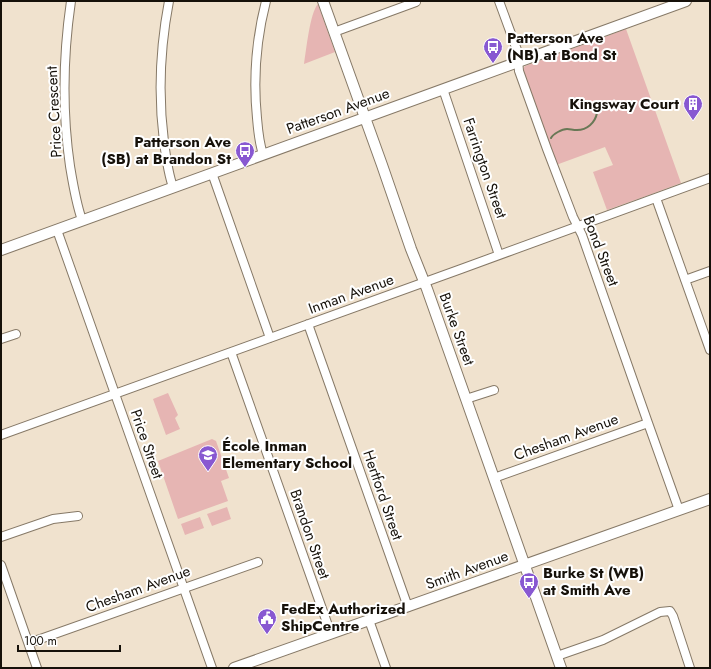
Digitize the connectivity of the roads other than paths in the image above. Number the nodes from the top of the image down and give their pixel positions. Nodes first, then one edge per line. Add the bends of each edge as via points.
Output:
1 (71, 1) edge
2 (169, 1) edge
3 (266, 1) edge
4 (323, 1) edge
5 (499, 1) edge
6 (686, 1) edge
7 (416, 2) edge
8 (674, 3) edge
9 (334, 32) junction
10 (518, 62) junction
11 (443, 89) junction
12 (365, 117) junction
13 (264, 154) junction
14 (212, 173) junction
15 (710, 178) edge
16 (173, 187) junction
17 (656, 198) junction
18 (82, 220) junction
19 (578, 226) junction
20 (57, 230) junction
21 (1, 250) edge
22 (500, 255) junction
23 (710, 271) edge
24 (686, 280) junction
25 (424, 282) junction
26 (308, 324) junction
27 (16, 334) dead end
28 (270, 338) junction
29 (1, 339) edge
30 (710, 350) edge
31 (231, 352) junction
32 (494, 390) dead end
33 (115, 394) junction
34 (466, 399) junction
35 (648, 423) junction
36 (1, 435) edge
37 (494, 478) junction
38 (710, 500) edge
39 (679, 510) junction
40 (78, 516) dead end
41 (1, 537) edge
42 (258, 562) dead end
43 (1, 565) edge
44 (524, 565) junction
45 (183, 588) junction
46 (408, 607) junction
47 (369, 620) junction
48 (330, 634) junction
49 (29, 643) junction
50 (556, 656) junction
51 (37, 668) edge
52 (212, 668) edge
53 (234, 668) edge
54 (386, 668) edge
55 (561, 668) edge
56 (690, 668) edge

1 - 18 street, Price Crescent via 66,42 65,113 72,176
2 - 16 street via 162,47 160,95 166,157
3 - 13 street via 257,45 255,76 257,123 260,146
4 - 9 street, Burke Street
5 - 10 street, Bond Street via 517,50
6 - 8 street, Patterson Avenue
7 - 9 street
8 - 10 street, Patterson Avenue
9 - 12 street, Burke Street
10 - 11 street, Patterson Avenue
10 - 19 street, Bond Street via 547,150
11 - 12 street, Patterson Avenue
11 - 22 street, Farrington Street
12 - 13 street, Patterson Avenue
12 - 25 street, Burke Street
13 - 14 street, Patterson Avenue
14 - 16 street, Patterson Avenue
14 - 28 street
15 - 17 street, Inman Avenue
16 - 18 street, Patterson Avenue
17 - 19 street, Inman Avenue
17 - 24 street
18 - 20 street, Patterson Avenue
19 - 22 street, Inman Avenue
19 - 35 street, Bond Street
20 - 21 street, Patterson Avenue
20 - 33 street, Price Street
22 - 25 street, Inman Avenue
23 - 24 street
24 - 30 street
25 - 26 street, Inman Avenue
25 - 34 street, Burke Street
26 - 28 street, Inman Avenue
26 - 46 street, Hertford Street
27 - 29 street
28 - 31 street, Inman Avenue
31 - 33 street, Inman Avenue
31 - 48 street, Brandon Street
32 - 34 street
33 - 36 street, Inman Avenue
33 - 45 street, Price Street
34 - 37 street, Burke Street
35 - 37 street, Chesham Avenue
35 - 39 street, Bond Street
37 - 44 street, Burke Street
38 - 39 street, Smith Avenue
39 - 44 street, Smith Avenue
40 - 41 street via 54,519
42 - 45 street, Chesham Avenue
43 - 49 street
44 - 46 street, Smith Avenue
44 - 50 street, Burke Street
45 - 49 street, Chesham Avenue
45 - 52 street, Price Street
46 - 47 street, Smith Avenue
47 - 48 street, Smith Avenue
47 - 54 street
48 - 53 street, Smith Avenue
49 - 51 street
50 - 55 street, Burke Street
50 - 56 street via 603,640 660,612 670,611

